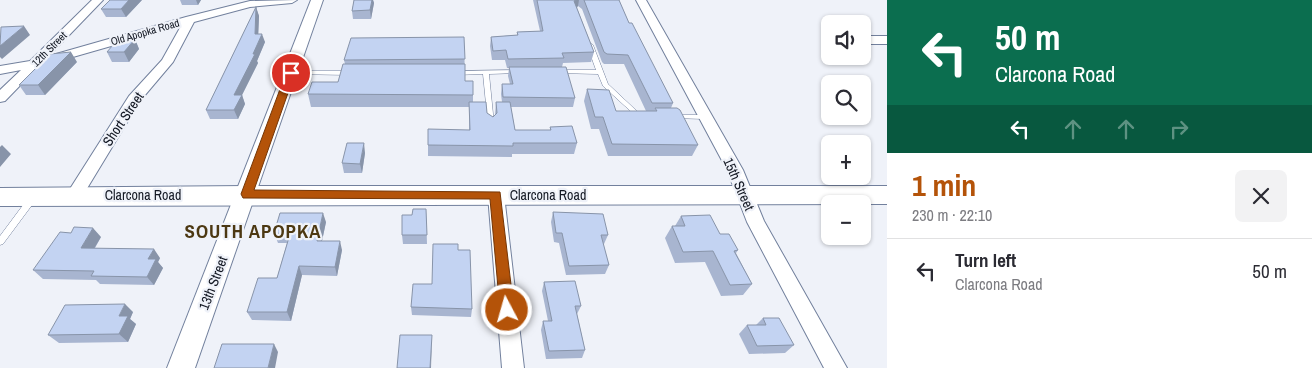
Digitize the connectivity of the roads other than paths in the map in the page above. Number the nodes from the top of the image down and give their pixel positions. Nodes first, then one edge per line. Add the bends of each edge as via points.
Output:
1 (98, 0) edge
2 (292, 0) edge
3 (317, 0) edge
4 (641, 0) edge
5 (190, 19) junction
6 (587, 36) edge
7 (871, 40) edge
8 (887, 40) edge
9 (34, 64) junction
10 (0, 70) edge
11 (486, 72) junction
12 (524, 72) edge
13 (552, 72) edge
14 (600, 72) junction
15 (291, 73) junction
16 (358, 73) edge
17 (446, 73) edge
18 (0, 98) edge
19 (648, 117) edge
20 (666, 117) edge
21 (705, 117) junction
22 (492, 124) edge
23 (247, 194) junction
24 (496, 195) junction
25 (745, 195) junction
26 (887, 195) edge
27 (34, 196) junction
28 (74, 196) junction
29 (0, 197) edge
30 (0, 242) edge
31 (181, 368) edge
32 (513, 368) edge
33 (836, 368) edge

1 - 9 street, 12th Street
2 - 5 street, Old Apopka Road via 250,4
3 - 15 street, 13th Street
4 - 21 street, 15th Street
5 - 9 street, Old Apopka Road
5 - 28 street, Short Street via 167,62 134,99
6 - 14 lane
7 - 8 street
9 - 10 street, Old Apopka Road
9 - 18 street, 12th Street
11 - 12 lane
11 - 17 lane
11 - 22 lane
13 - 14 lane
14 - 19 lane via 605,85 639,117
15 - 16 lane
15 - 23 street, 13th Street
20 - 21 lane
21 - 25 street, 15th Street via 735,170
23 - 24 main road, Clarcona Road
23 - 28 main road, Clarcona Road
23 - 31 street, 13th Street
24 - 25 main road, Clarcona Road
24 - 32 street
25 - 26 main road, Clarcona Road
25 - 33 street, 15th Street via 756,222
27 - 28 main road, Clarcona Road
27 - 29 main road, Clarcona Road
27 - 30 lane

